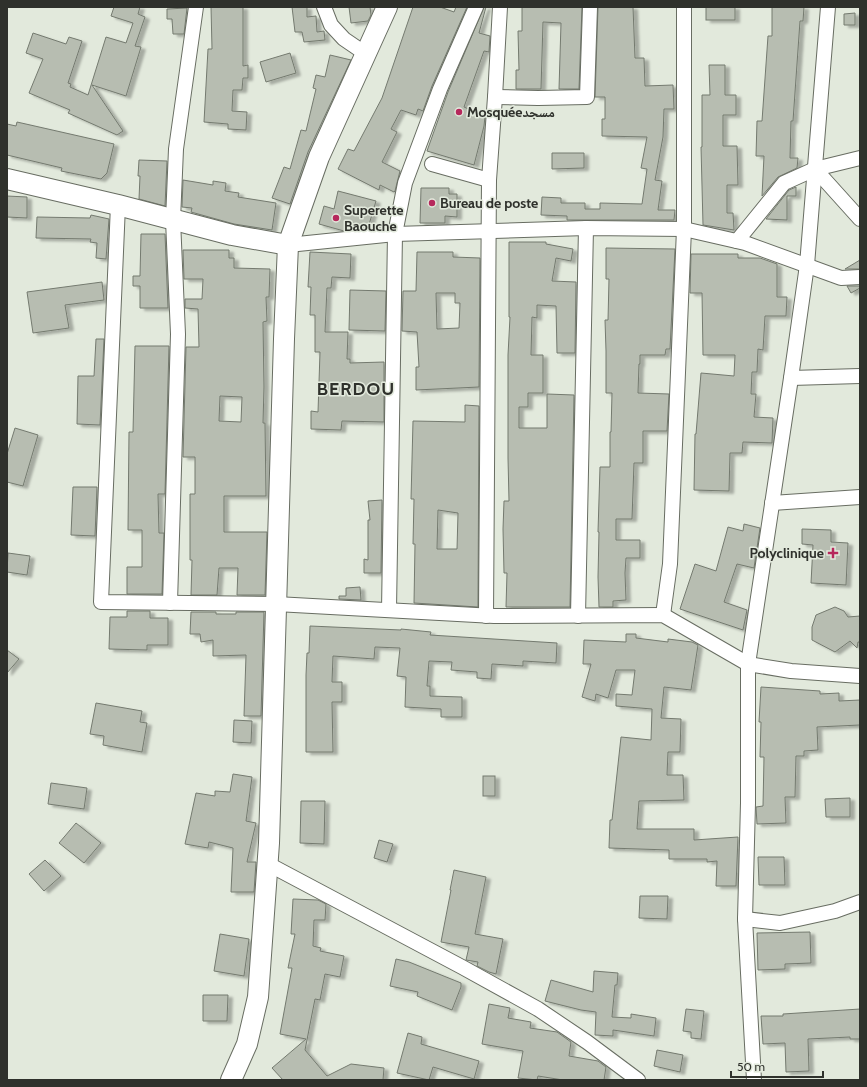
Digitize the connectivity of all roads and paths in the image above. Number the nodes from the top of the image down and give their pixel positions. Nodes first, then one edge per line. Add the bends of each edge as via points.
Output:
1 (196, 7) edge
2 (324, 7) edge
3 (387, 7) edge
4 (476, 7) edge
5 (500, 7) edge
6 (590, 7) edge
7 (684, 7) edge
8 (828, 7) edge
9 (366, 54) junction
10 (495, 97) junction
11 (860, 158) edge
12 (432, 164) dead end
13 (815, 169) junction
14 (7, 179) edge
15 (489, 180) junction
16 (118, 205) junction
17 (860, 219) edge
18 (173, 220) junction
19 (586, 228) junction
20 (684, 229) junction
21 (489, 231) junction
22 (395, 234) junction
23 (737, 241) junction
24 (288, 245) junction
25 (807, 265) junction
26 (860, 277) edge
27 (860, 376) edge
28 (791, 378) junction
29 (860, 497) edge
30 (772, 503) junction
31 (170, 602) junction
32 (276, 604) junction
33 (389, 610) junction
34 (663, 615) junction
35 (486, 616) junction
36 (578, 616) junction
37 (748, 664) junction
38 (860, 676) edge
39 (268, 864) junction
40 (860, 902) edge
41 (745, 919) junction
42 (230, 1080) edge
43 (638, 1080) edge
44 (754, 1080) edge

1 - 18 street via 176,149
2 - 9 street via 331,25 344,39
3 - 9 main road
4 - 22 street via 440,89 405,183
5 - 10 street
6 - 10 street via 587,96
7 - 20 street
8 - 13 street
9 - 24 main road via 319,157
10 - 15 street
11 - 13 street
12 - 15 street
13 - 17 street
13 - 23 street via 784,183
13 - 25 street
14 - 16 main road
15 - 21 street
16 - 18 main road
16 - 31 street via 101,602
18 - 24 main road via 232,235
18 - 31 street via 178,334
19 - 20 street
19 - 21 street
19 - 36 street
20 - 23 street
20 - 34 street via 670,564
21 - 22 street
21 - 35 street
22 - 24 street
22 - 33 street
23 - 25 street
24 - 32 main road
25 - 26 street via 841,278
25 - 28 street
27 - 28 street
28 - 30 street
29 - 30 street
30 - 37 street
31 - 32 street
32 - 33 street
32 - 39 main road
33 - 35 street
34 - 36 street
34 - 37 street
35 - 36 street
37 - 38 street via 791,671
37 - 41 street
39 - 42 main road via 258,998 248,1044
39 - 43 street via 538,1009 588,1042
40 - 41 street via 835,911 780,923
41 - 44 street

